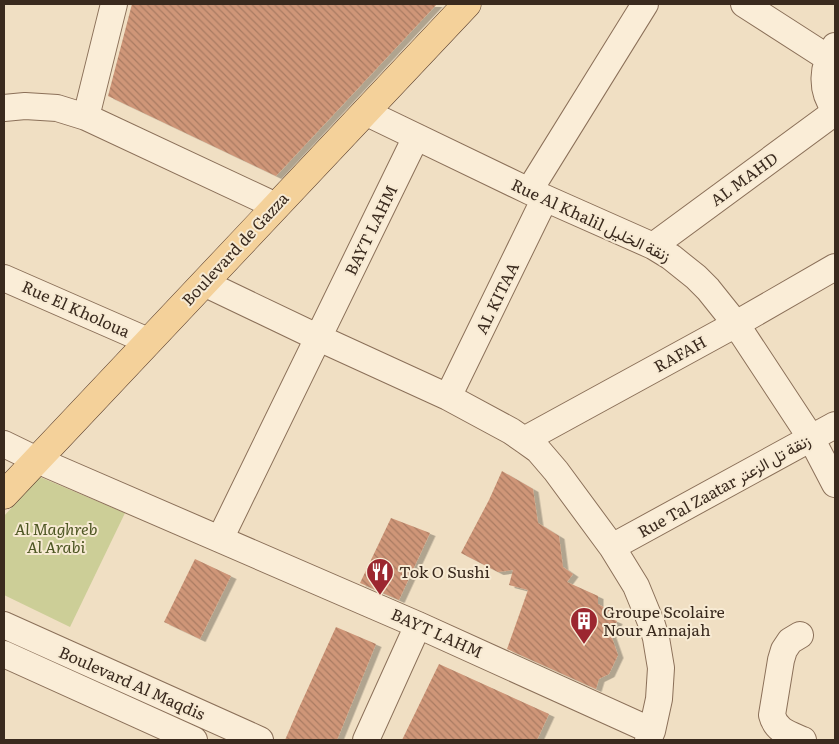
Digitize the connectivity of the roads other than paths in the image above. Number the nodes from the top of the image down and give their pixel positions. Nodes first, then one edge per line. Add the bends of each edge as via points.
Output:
1 (114, 4) edge
2 (467, 4) edge
3 (645, 4) edge
4 (744, 4) edge
5 (832, 52) edge
6 (4, 108) edge
7 (835, 111) edge
8 (365, 112) junction
9 (86, 117) junction
10 (416, 137) junction
11 (537, 194) junction
12 (276, 206) junction
13 (652, 246) junction
14 (835, 267) edge
15 (4, 278) edge
16 (204, 283) junction
17 (736, 324) junction
18 (319, 338) junction
19 (148, 341) junction
20 (448, 397) junction
21 (835, 425) edge
22 (811, 438) junction
23 (524, 440) junction
24 (4, 444) edge
25 (37, 460) junction
26 (835, 484) edge
27 (4, 495) edge
28 (220, 538) junction
29 (612, 547) junction
30 (418, 624) junction
31 (4, 625) edge
32 (800, 635) dead end
33 (4, 654) edge
34 (650, 736) edge
35 (194, 740) edge
36 (260, 740) edge
37 (366, 740) edge
38 (803, 740) edge

1 - 9 street
2 - 8 main road, Boulevard de Gazza
3 - 11 street, AL KITAA
4 - 5 street
5 - 7 street via 824,72 825,86
6 - 9 street via 48,107
7 - 13 street, AL MAHD
8 - 10 street, Rue Al Khalil زنقة الخليل
8 - 12 main road, Boulevard de Gazza
9 - 12 street
10 - 11 street, Rue Al Khalil زنقة الخليل
10 - 18 street, BAYT LAHM
11 - 13 street, Rue Al Khalil زنقة الخليل
11 - 20 street, AL KITAA
12 - 16 main road, Boulevard de Gazza
13 - 17 street, Rue Al Khalil زنقة الخليل via 696,277
14 - 17 street, RAFAH
15 - 19 street, Rue El Kholoua
16 - 18 street
16 - 19 main road, Boulevard de Gazza
17 - 22 street, Rue Al Khalil زنقة الخليل
17 - 23 street, RAFAH
18 - 20 street
18 - 28 street, BAYT LAHM
19 - 25 main road, Boulevard de Gazza
20 - 23 street
21 - 22 street, Rue Tal Zaatar زنقة تل الزعتر
22 - 26 street, Rue Al Khalil زنقة الخليل
22 - 29 street, Rue Tal Zaatar زنقة تل الزعتر
23 - 29 street via 538,450 556,471
24 - 25 street, BAYT LAHM
25 - 27 main road, Boulevard de Gazza
25 - 28 street, BAYT LAHM
28 - 30 street, BAYT LAHM
29 - 34 street via 636,586 656,638 661,668
30 - 34 street, BAYT LAHM
30 - 37 street
31 - 36 street, Boulevard Al Maqdis
32 - 38 street via 790,641 780,660 772,715 778,728
33 - 35 street, Boulevard Al Maqdis

